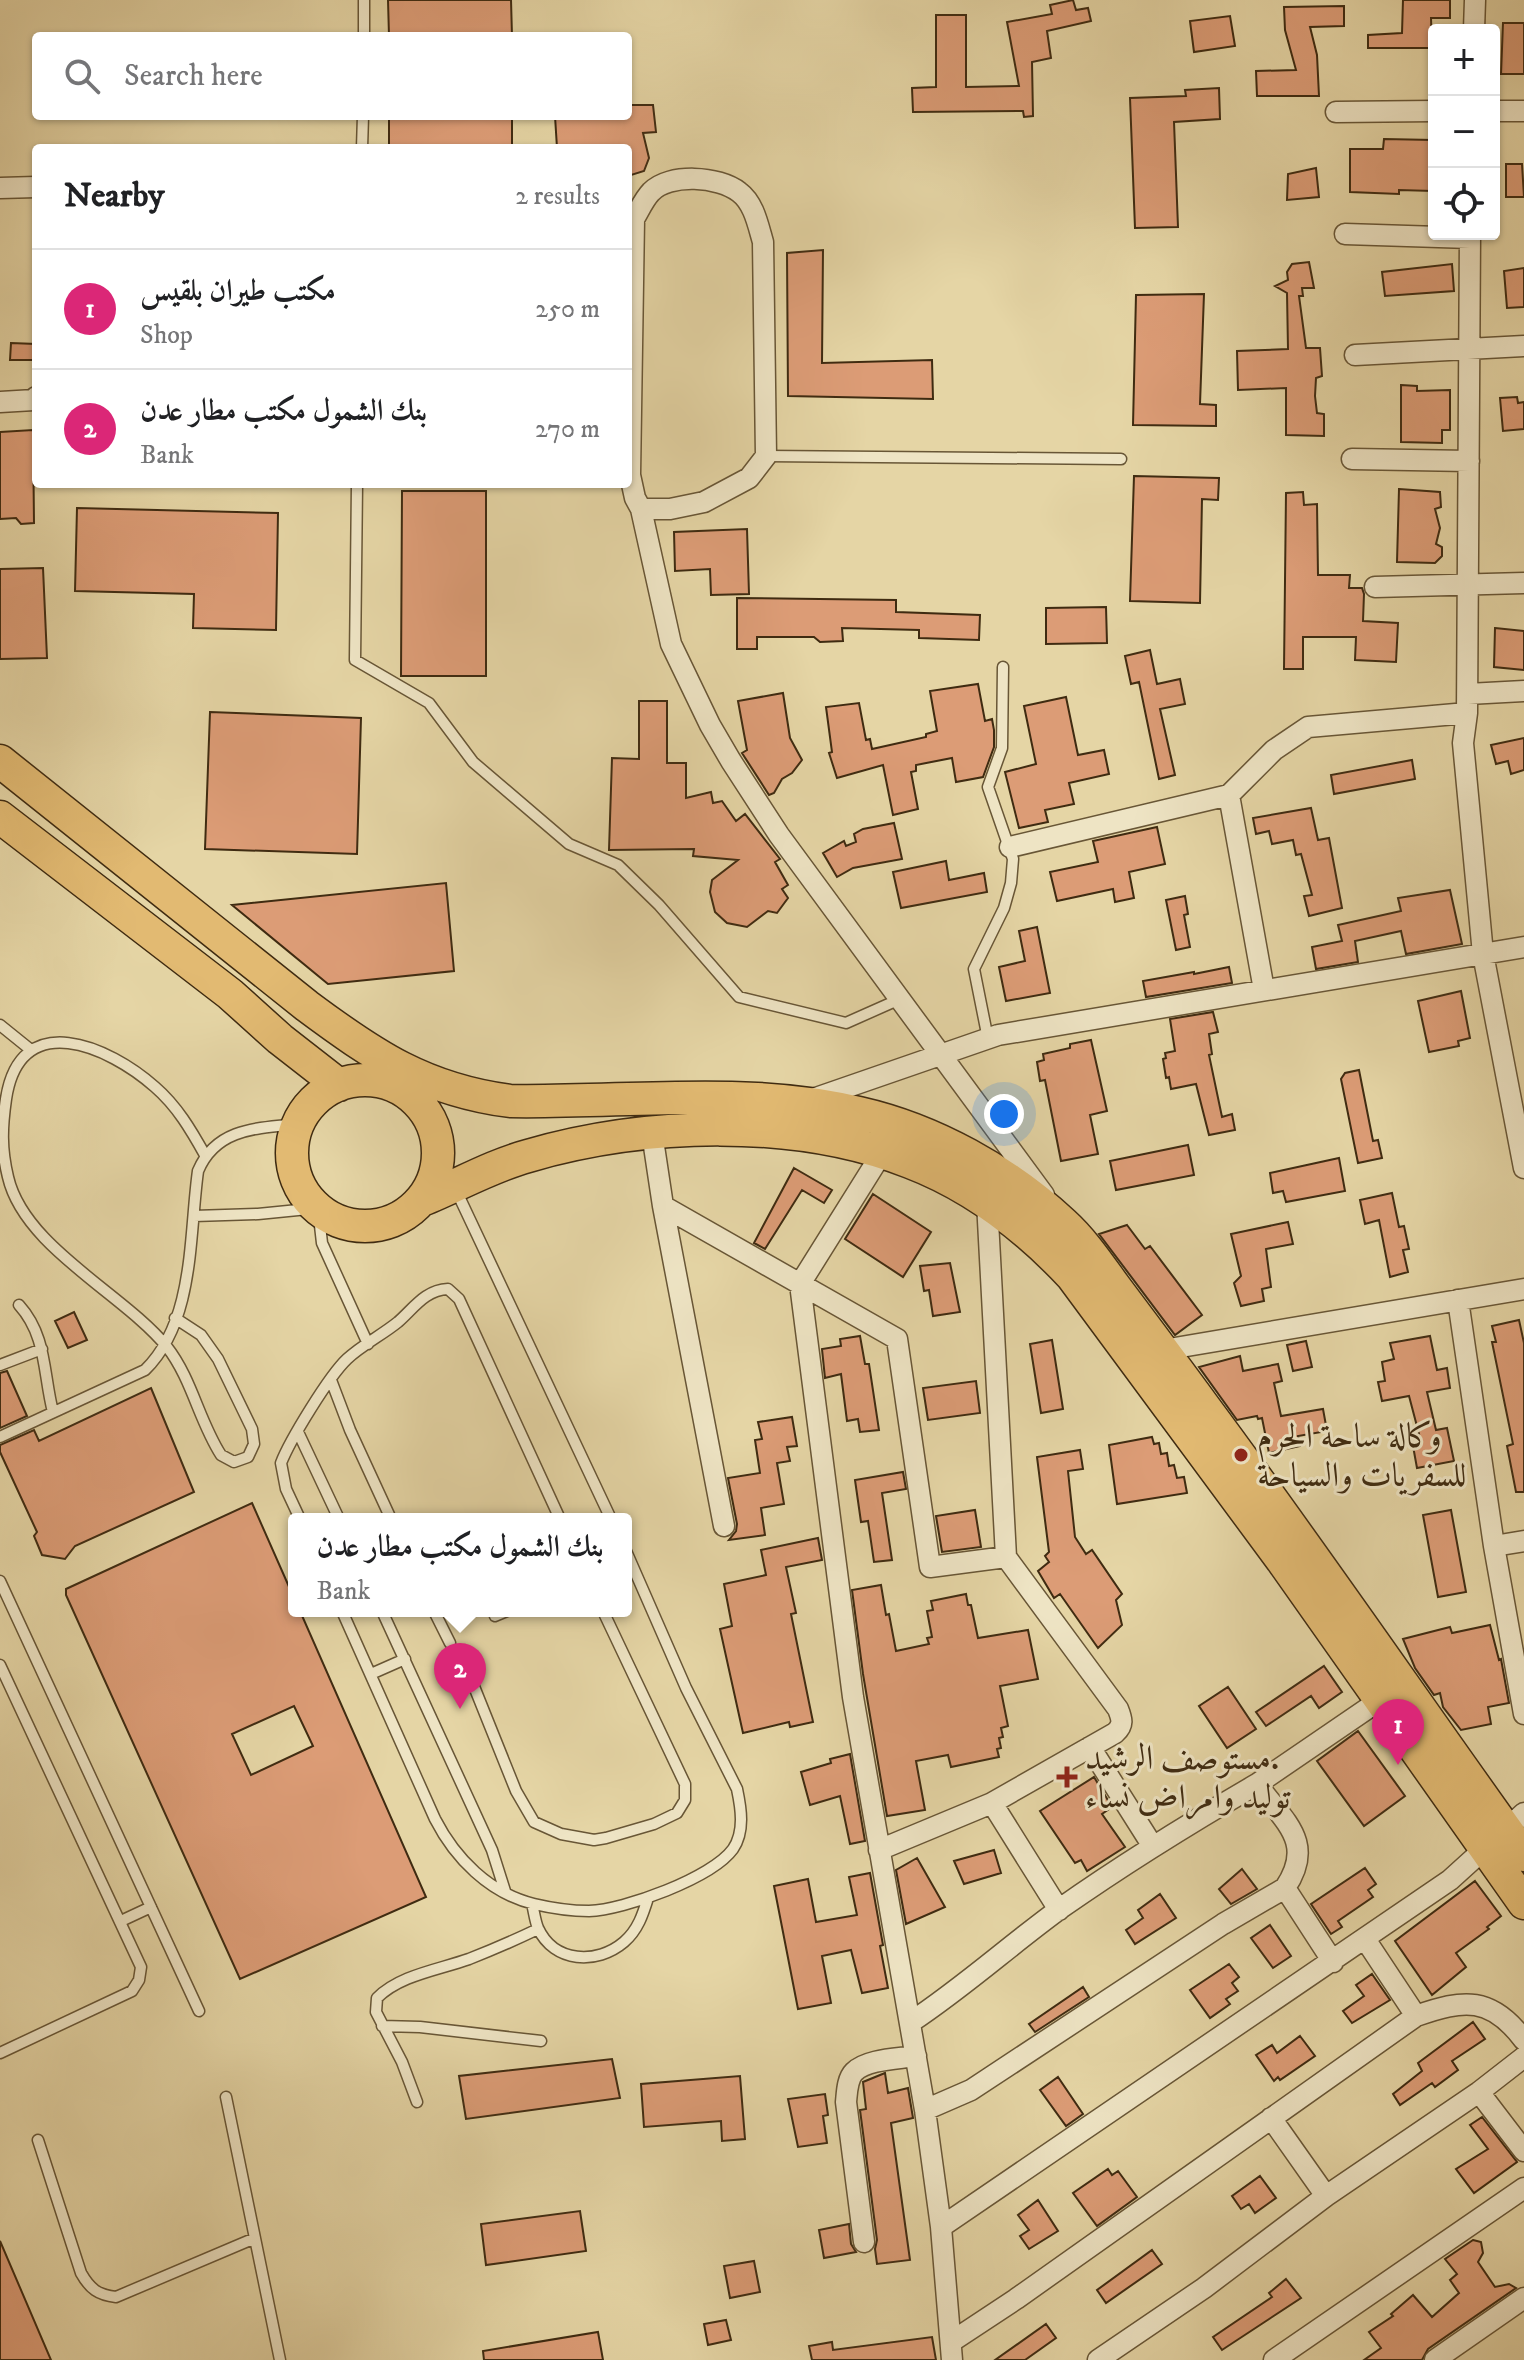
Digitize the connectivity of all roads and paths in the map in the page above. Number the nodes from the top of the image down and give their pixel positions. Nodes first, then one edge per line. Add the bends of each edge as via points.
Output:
1 (364, 0) edge
2 (1475, 0) edge
3 (1474, 24) edge
4 (364, 32) edge
5 (1428, 111) edge
6 (1500, 111) edge
7 (1524, 111) edge
8 (1336, 112) dead end
9 (363, 120) edge
10 (362, 144) edge
11 (32, 187) edge
12 (0, 188) edge
13 (1345, 234) dead end
14 (1428, 235) edge
15 (1470, 240) edge
16 (1524, 346) edge
17 (632, 347) edge
18 (1470, 349) junction
19 (1355, 355) dead end
20 (32, 400) edge
21 (0, 402) edge
22 (766, 456) junction
23 (1121, 459) dead end
24 (1352, 459) dead end
25 (1469, 461) junction
26 (632, 484) edge
27 (357, 488) edge
28 (641, 509) junction
29 (1524, 583) edge
30 (1468, 584) junction
31 (1375, 587) dead end
32 (1003, 667) dead end
33 (1524, 691) edge
34 (1468, 704) junction
35 (0, 761) edge
36 (1229, 795) junction
37 (0, 817) edge
38 (1010, 847) junction
39 (1524, 947) edge
40 (1483, 954) junction
41 (1264, 990) junction
42 (900, 999) junction
43 (0, 1025) edge
44 (988, 1039) junction
45 (31, 1050) junction
46 (943, 1056) junction
47 (339, 1085) junction
48 (805, 1102) junction
49 (299, 1124) junction
50 (652, 1133) junction
51 (882, 1153) junction
52 (205, 1155) junction
53 (1524, 1168) edge
54 (455, 1187) junction
55 (422, 1200) junction
56 (987, 1202) junction
57 (663, 1206) junction
58 (318, 1208) junction
59 (194, 1216) junction
60 (1065, 1224) junction
61 (800, 1284) junction
62 (1524, 1289) edge
63 (1458, 1300) junction
64 (19, 1305) dead end
65 (175, 1318) junction
66 (164, 1344) junction
67 (368, 1344) junction
68 (42, 1349) junction
69 (1163, 1350) junction
70 (0, 1365) edge
71 (331, 1380) junction
72 (53, 1412) junction
73 (298, 1432) junction
74 (0, 1437) edge
75 (297, 1513) edge
76 (336, 1513) edge
77 (388, 1513) edge
78 (557, 1513) edge
79 (608, 1513) edge
80 (724, 1526) dead end
81 (1524, 1541) edge
82 (1494, 1546) junction
83 (1006, 1557) junction
84 (632, 1567) edge
85 (0, 1584) edge
86 (345, 1617) edge
87 (385, 1617) edge
88 (437, 1617) edge
89 (606, 1617) edge
90 (450, 1643) dead end
91 (405, 1659) junction
92 (465, 1664) dead end
93 (0, 1665) edge
94 (371, 1674) junction
95 (1380, 1700) junction
96 (1524, 1714) edge
97 (1090, 1747) junction
98 (1257, 1784) junction
99 (992, 1803) junction
100 (1505, 1830) edge
101 (1152, 1845) junction
102 (879, 1850) junction
103 (1524, 1855) edge
104 (1285, 1888) junction
105 (505, 1891) junction
106 (648, 1898) junction
107 (1524, 1903) edge
108 (532, 1904) junction
109 (151, 1907) junction
110 (1059, 1910) junction
111 (121, 1921) junction
112 (538, 1929) junction
113 (1365, 1939) junction
114 (1333, 1962) junction
115 (199, 2011) dead end
116 (1416, 2016) junction
117 (911, 2022) junction
118 (382, 2026) junction
119 (1524, 2040) edge
120 (541, 2041) dead end
121 (0, 2053) edge
122 (916, 2056) junction
123 (1524, 2057) edge
124 (1479, 2092) junction
125 (226, 2097) dead end
126 (417, 2102) dead end
127 (925, 2110) junction
128 (1271, 2118) junction
129 (38, 2140) dead end
130 (1524, 2151) edge
131 (1524, 2188) edge
132 (1326, 2196) junction
133 (941, 2227) junction
134 (255, 2238) junction
135 (864, 2242) dead end
136 (1524, 2298) edge
137 (951, 2351) edge
138 (280, 2360) edge
139 (1098, 2360) edge
140 (1274, 2360) edge
141 (1435, 2360) edge

1 - 4 lane
2 - 3 street
5 - 8 street
6 - 7 street
9 - 10 lane
11 - 12 street
13 - 14 street
15 - 18 street
16 - 18 street
17 - 22 street via 634,219 652,190 677,180 707,178 740,192 755,214 763,242
18 - 19 street
18 - 25 street
20 - 21 street
22 - 23 lane
22 - 28 street via 749,478 704,502
24 - 25 street
25 - 30 street
26 - 28 street
27 - 42 lane via 355,660 429,703 473,762 569,844 618,865 739,997 846,1023
28 - 42 street via 671,644 710,725 779,835
29 - 30 street
30 - 31 street
30 - 34 street
32 - 38 lane via 1002,748 988,787
33 - 34 street
34 - 36 street via 1308,727 1274,750
34 - 40 street via 1463,743
35 - 48 main road via 307,1006 410,1074 510,1101
36 - 38 street
36 - 41 street
37 - 47 main road
38 - 44 lane via 1011,883 1004,908 974,969
39 - 40 street
40 - 41 street
40 - 53 street
41 - 44 street
42 - 46 street
43 - 45 lane
44 - 46 street
45 - 52 lane via 54,1042 77,1043 108,1054 157,1088
45 - 66 lane via 16,1067 8,1089 1,1134 8,1180 29,1221
46 - 48 street
46 - 60 street
47 - 49 main road via 315,1100
47 - 55 main road via 382,1082 420,1105 437,1145 435,1174
48 - 60 main road via 918,1131 1020,1187
49 - 52 lane via 244,1132 214,1144
49 - 58 main road via 293,1149 296,1176
50 - 51 main road via 790,1134
50 - 54 main road via 535,1154
50 - 57 street
51 - 56 main road via 936,1173
51 - 61 street
52 - 59 lane via 198,1171
54 - 55 main road
54 - 79 lane
55 - 58 main road via 399,1218 372,1226 343,1223
56 - 83 street
56 - 95 main road via 1072,1276
57 - 61 street
57 - 80 street
58 - 59 lane
58 - 67 lane via 322,1243
59 - 65 lane via 186,1283
60 - 69 main road
61 - 83 street via 897,1339 930,1567
61 - 102 street via 853,1697
62 - 63 street
63 - 69 street
63 - 82 street
64 - 68 lane
65 - 66 lane
65 - 66 lane via 201,1335 218,1359 252,1429 254,1444 248,1457 234,1462 221,1455
66 - 72 lane via 145,1370
67 - 71 lane
67 - 78 lane via 428,1294 437,1289 454,1293
68 - 70 lane
68 - 72 lane
69 - 100 main road
71 - 73 lane
71 - 77 lane
72 - 74 lane
73 - 75 lane via 281,1463
73 - 76 lane
81 - 82 street
82 - 96 street
83 - 97 street via 1118,1709 1120,1729
84 - 106 lane via 741,1807 741,1829 733,1848 703,1872
85 - 109 lane
86 - 94 lane
87 - 91 lane
88 - 90 lane
89 - 92 lane via 685,1784 682,1807 654,1824 594,1840 534,1822 516,1791
91 - 94 lane
91 - 105 lane via 492,1850
93 - 111 lane
94 - 105 lane via 447,1842 484,1879
95 - 98 street
95 - 100 main road
97 - 99 street
97 - 101 street
98 - 101 street
98 - 104 street via 1297,1840 1297,1870
99 - 102 street
99 - 110 street
100 - 103 main road
100 - 107 main road
100 - 113 street via 1450,1880
101 - 110 street
102 - 117 street
104 - 114 street
104 - 127 street via 971,2090
105 - 108 lane
106 - 108 lane via 591,1911
106 - 112 lane via 640,1922 624,1942 602,1955 577,1959 554,1949
108 - 112 lane
109 - 111 lane
109 - 115 lane
110 - 117 street
111 - 121 lane via 141,1967 132,1991
112 - 118 lane via 387,1988 377,1998
113 - 114 street
113 - 116 street
114 - 133 street
116 - 119 street via 1469,2003 1493,2009
116 - 128 street
117 - 122 street
118 - 120 lane
118 - 126 lane
122 - 127 street
122 - 135 street via 869,2064 849,2081 846,2102
123 - 124 street
124 - 130 street
124 - 132 street
125 - 134 lane
127 - 133 street
128 - 132 street
128 - 137 street
129 - 134 lane via 81,2273 101,2295 116,2297
131 - 140 street
132 - 139 street
133 - 137 street
134 - 138 lane
136 - 141 street

